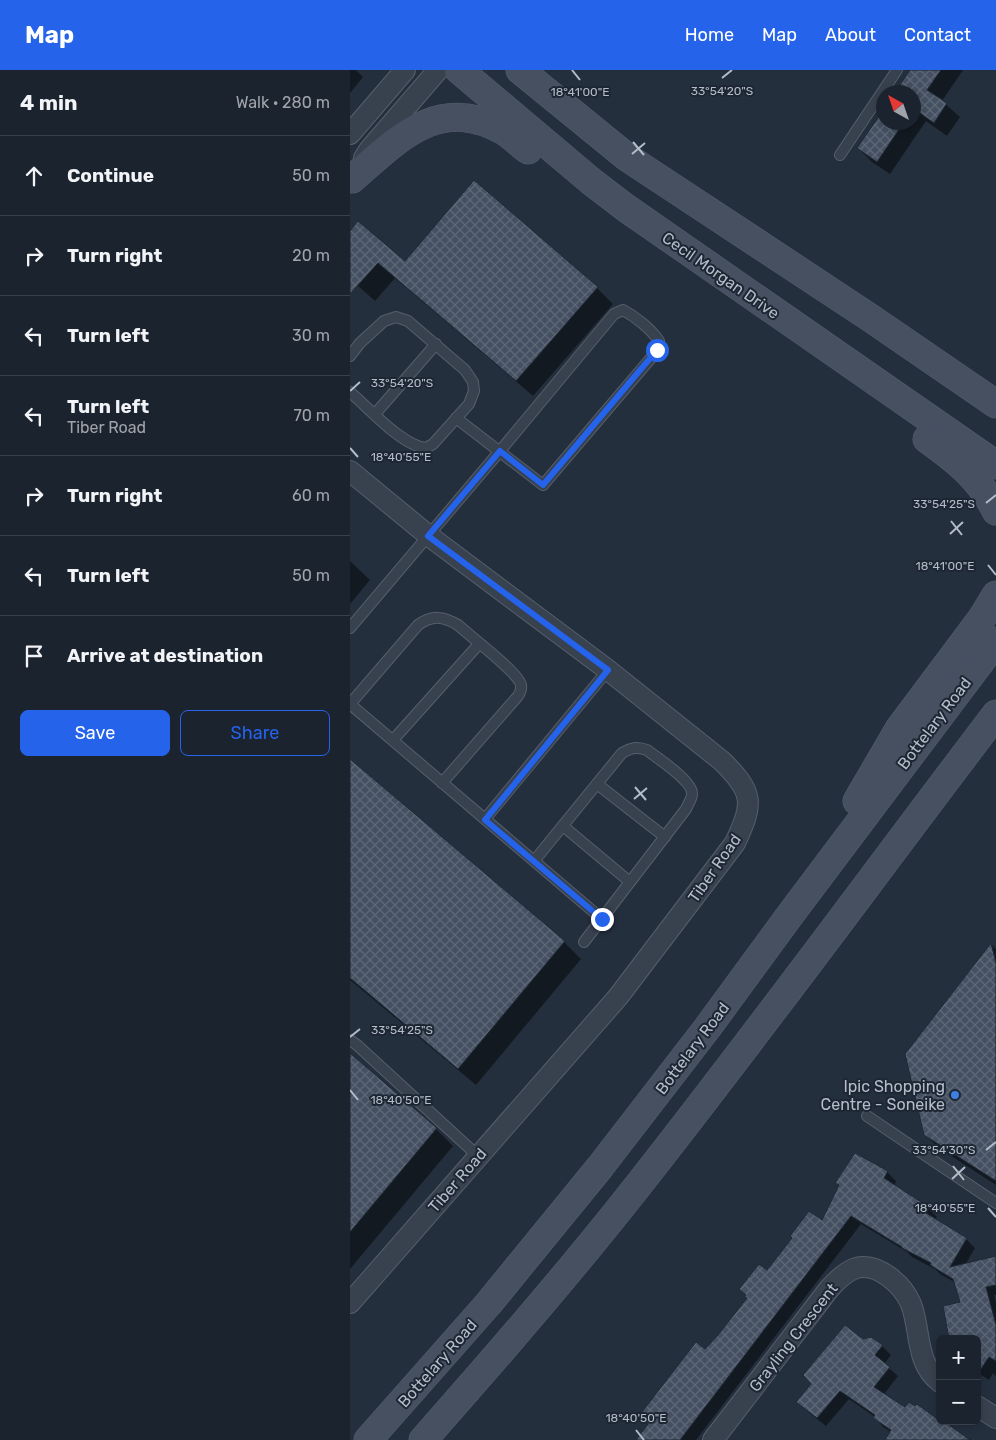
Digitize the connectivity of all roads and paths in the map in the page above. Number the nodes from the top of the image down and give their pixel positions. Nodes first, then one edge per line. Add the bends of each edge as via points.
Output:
1 (405, 70) edge
2 (438, 70) edge
3 (459, 70) edge
4 (520, 70) edge
5 (897, 70) edge
6 (350, 134) edge
7 (840, 155) dead end
8 (351, 180) edge
9 (626, 208) junction
10 (712, 268) junction
11 (436, 344) junction
12 (350, 356) edge
13 (350, 392) edge
14 (996, 404) edge
15 (375, 414) junction
16 (456, 418) junction
17 (500, 451) junction
18 (996, 465) edge
19 (350, 471) edge
20 (996, 511) edge
21 (428, 536) junction
22 (996, 595) edge
23 (350, 628) edge
24 (996, 640) edge
25 (479, 644) junction
26 (608, 670) junction
27 (350, 704) edge
28 (996, 714) edge
29 (996, 729) edge
30 (393, 740) junction
31 (944, 782) junction
32 (442, 783) junction
33 (597, 784) junction
34 (485, 820) junction
35 (563, 826) junction
36 (665, 837) junction
37 (534, 861) junction
38 (630, 882) junction
39 (790, 915) junction
40 (602, 919) junction
41 (584, 942) dead end
42 (350, 1040) edge
43 (867, 1116) dead end
44 (478, 1156) junction
45 (996, 1203) edge
46 (350, 1303) edge
47 (938, 1380) edge
48 (981, 1409) edge
49 (996, 1418) edge
50 (368, 1440) edge
51 (423, 1440) edge
52 (713, 1440) edge

1 - 6 street
2 - 8 street via 369,150
3 - 9 main road, Cecil Morgan Drive
4 - 14 main road via 628,158
5 - 7 lane
8 - 9 main road via 392,144 415,129 432,120 450,116 469,118 504,132 559,175
9 - 10 main road, Cecil Morgan Drive
10 - 18 main road, Cecil Morgan Drive
10 - 20 main road via 762,316 968,470
11 - 12 lane via 408,321 396,317 384,321
11 - 15 lane
11 - 16 lane via 474,382 469,404
13 - 15 lane
15 - 16 lane via 418,448 433,444
16 - 17 lane
17 - 17 lane via 614,314 623,310 654,334 659,341 657,350 543,485
17 - 21 lane
19 - 21 street, Tiber Road
21 - 23 lane
21 - 26 street, Tiber Road
22 - 39 main road via 899,729
24 - 39 main road, Bottelary Road
25 - 27 lane via 449,619 426,620 418,625
25 - 30 lane
25 - 32 lane via 514,674 522,690
26 - 34 lane
26 - 44 street, Tiber Road via 740,778 748,800 746,821 735,844 618,997
27 - 30 lane
28 - 31 main road
29 - 31 main road
30 - 32 lane
31 - 51 main road via 740,1054 624,1202 505,1347
32 - 34 lane
33 - 35 lane
33 - 36 lane
33 - 36 lane via 622,753 641,747 647,750 691,789 686,809
34 - 37 lane
35 - 37 lane
35 - 38 lane
36 - 38 lane
37 - 40 lane
38 - 40 lane
39 - 50 main road, Bottelary Road via 606,1160 489,1303
40 - 41 lane
42 - 44 lane
43 - 45 lane
44 - 46 street, Tiber Road
47 - 52 street, Grayling Crescent via 923,1360 911,1304 900,1287 874,1270 856,1268 829,1289
48 - 49 street

